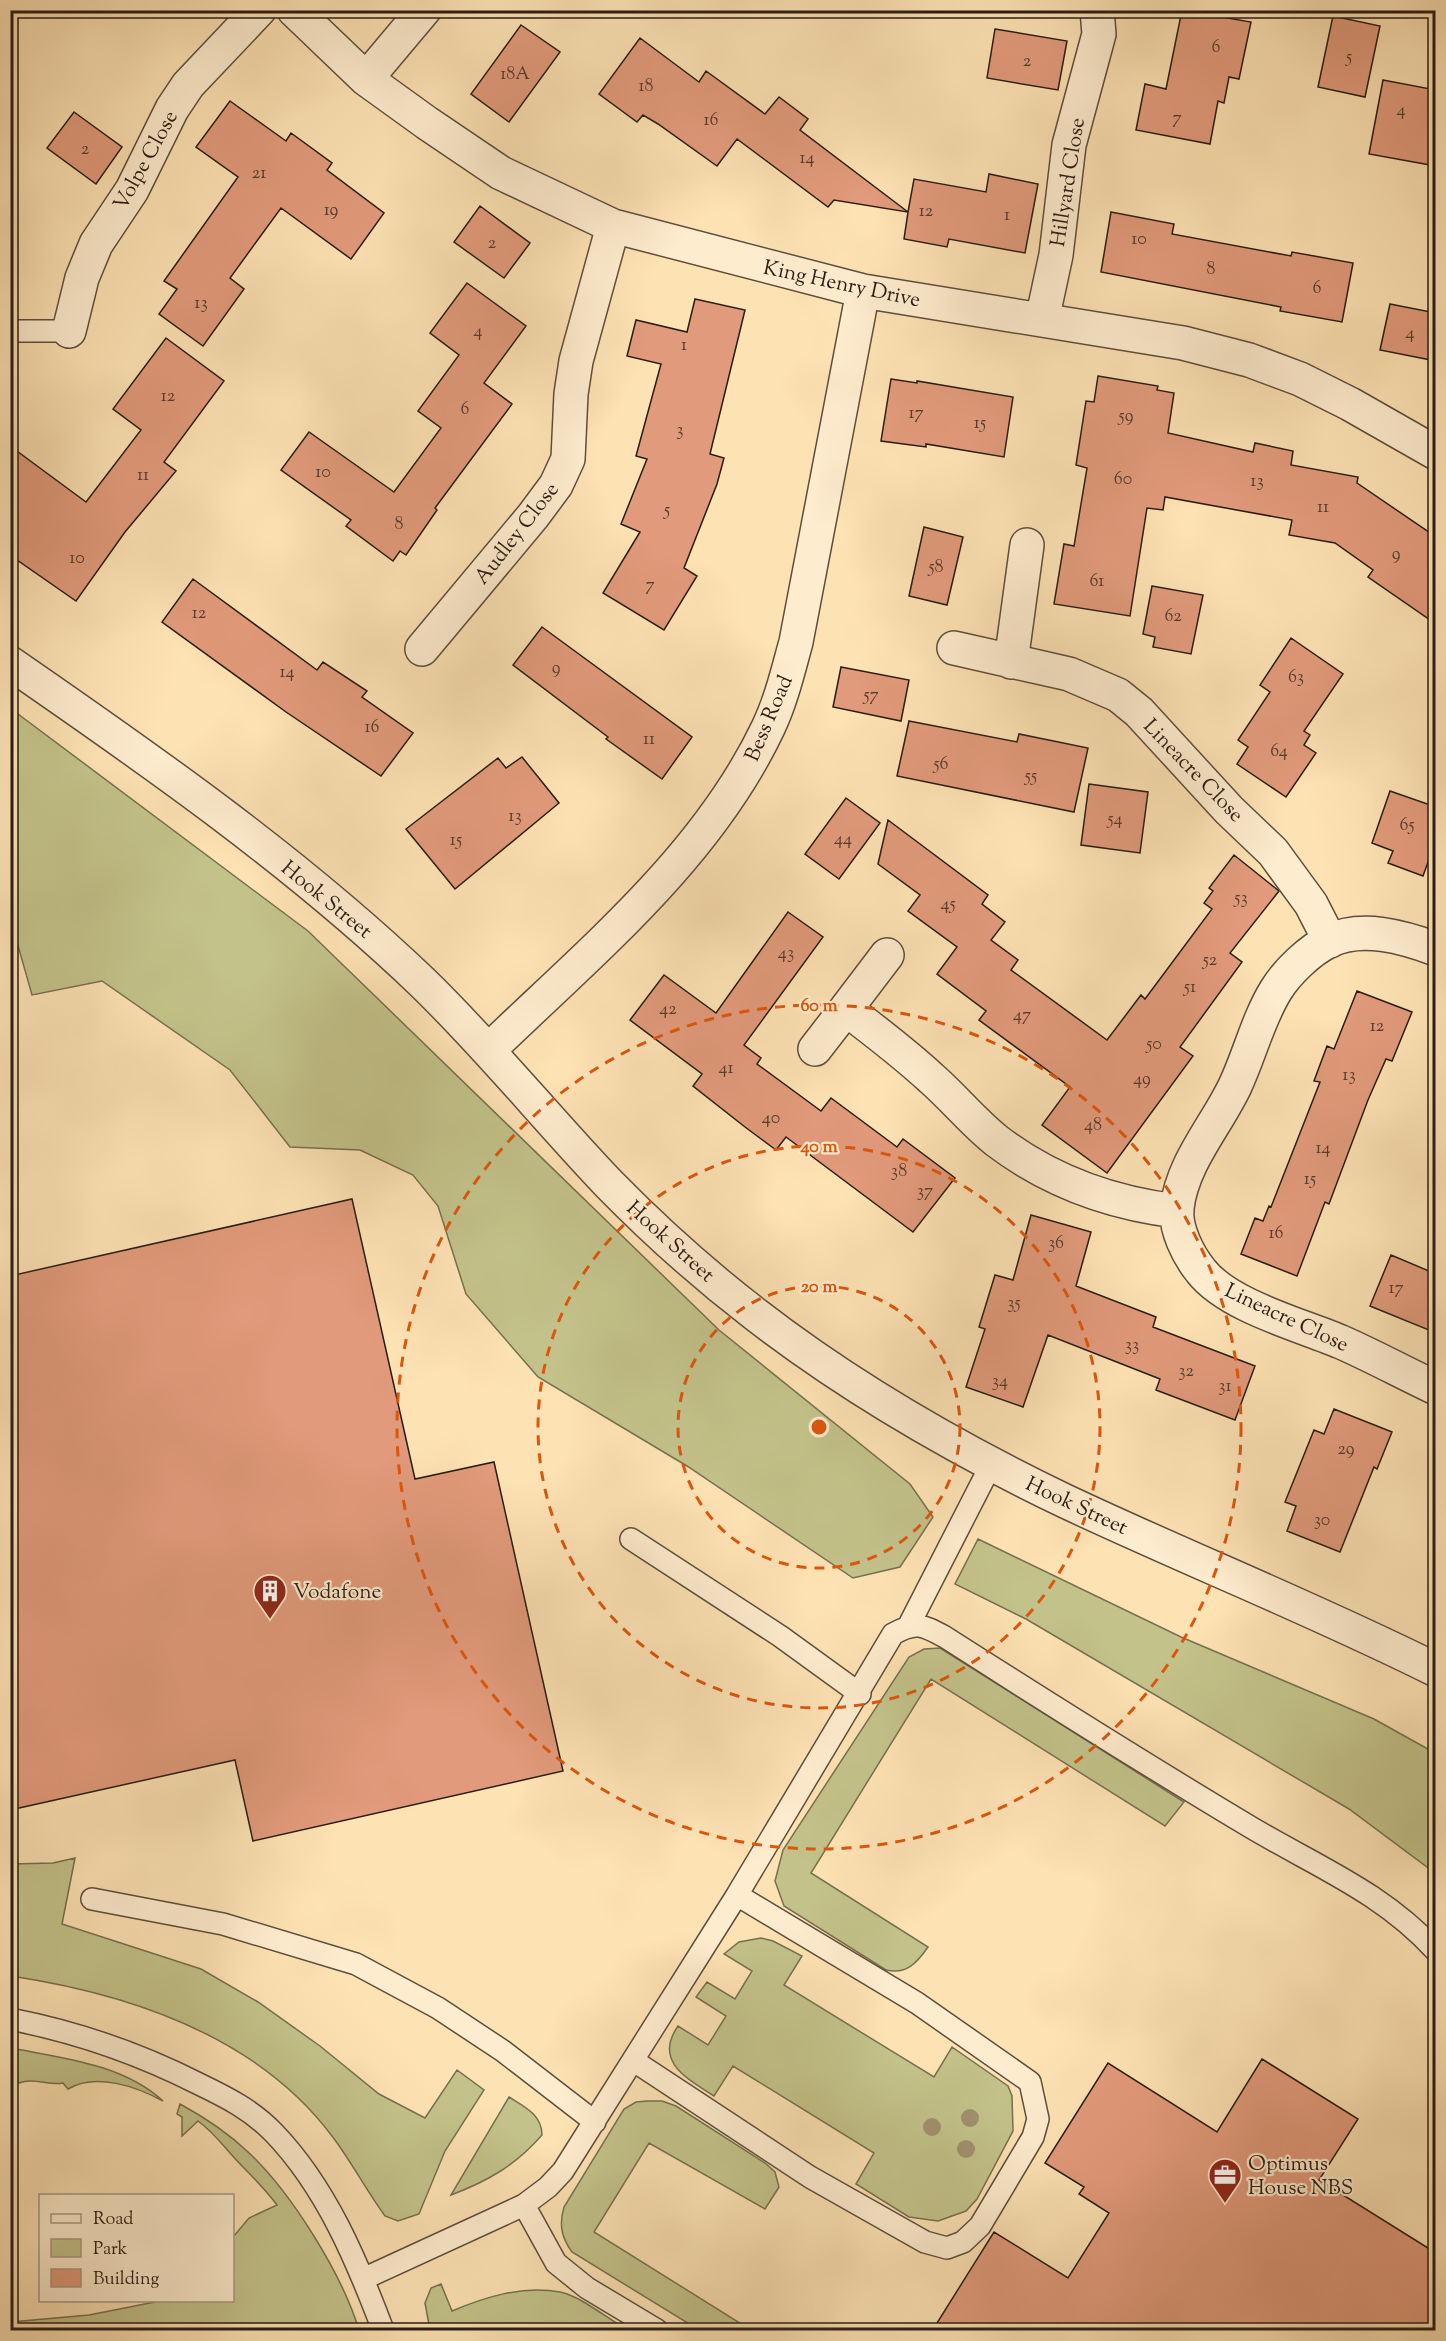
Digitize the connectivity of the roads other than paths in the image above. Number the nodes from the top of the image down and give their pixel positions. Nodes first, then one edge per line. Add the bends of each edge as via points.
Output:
1 (259, 10) edge
2 (294, 10) edge
3 (424, 10) edge
4 (1097, 10) edge
5 (366, 79) junction
6 (613, 226) junction
7 (863, 291) junction
8 (1042, 320) junction
9 (10, 331) edge
10 (69, 331) joint
11 (1436, 453) edge
12 (1027, 545) dead end
13 (954, 648) dead end
14 (422, 649) dead end
15 (1011, 662) junction
16 (10, 663) edge
17 (1330, 940) junction
18 (1436, 949) edge
19 (887, 955) dead end
20 (846, 1009) junction
21 (815, 1048) dead end
22 (489, 1050) junction
23 (1177, 1210) junction
24 (1436, 1388) edge
25 (992, 1463) junction
26 (631, 1539) dead end
27 (909, 1625) junction
28 (1436, 1670) edge
29 (860, 1694) junction
30 (737, 1895) junction
31 (92, 1899) dead end
32 (1436, 1951) edge
33 (10, 2019) edge
34 (634, 2061) junction
35 (595, 2122) junction
36 (524, 2205) junction
37 (363, 2279) junction
38 (383, 2331) edge
39 (657, 2331) edge

1 - 10 street, Volpe Close via 188,85 172,109 132,190 96,244 82,278
2 - 5 street, King Henry Drive
3 - 5 street
4 - 8 street, Hillyard Close via 1099,34 1069,145 1056,255
5 - 6 street, King Henry Drive via 501,173
6 - 7 street, King Henry Drive
6 - 14 street, Audley Close via 576,361 568,459 556,485 533,516
7 - 8 street, King Henry Drive
7 - 22 street, Bess Road via 796,642 768,727 717,815 665,878
8 - 11 street, King Henry Drive via 1183,343 1249,360 1300,379
9 - 10 lane
12 - 15 street
13 - 15 street, Lineacre Close
15 - 17 street, Lineacre Close via 1100,685 1139,712 1228,810 1274,852 1311,904
16 - 22 street, Hook Street via 287,866 377,940
17 - 18 street, Lineacre Close via 1360,933 1392,936
17 - 23 street, Lineacre Close via 1302,960 1277,988 1234,1087 1182,1183
19 - 20 street
20 - 21 street
20 - 23 street via 932,1078 996,1140 1053,1176 1113,1200
22 - 25 street, Hook Street via 608,1183 757,1316 891,1406
23 - 24 street, Lineacre Close via 1191,1257 1202,1273 1225,1291
25 - 27 lane
25 - 28 street, Hook Street via 1064,1500
26 - 29 lane via 780,1636
27 - 29 lane via 893,1634
27 - 32 lane via 936,1632 1121,1749 1342,1877 1394,1910
29 - 30 lane
30 - 34 lane
30 - 34 lane via 917,2003 1030,2082 1038,2119 1033,2136 1003,2189 980,2226 963,2242 946,2248 925,2242 810,2177
31 - 35 lane via 223,1924 356,1964 438,2008 503,2051
33 - 37 lane via 66,2030 126,2050 238,2104 287,2147 323,2199
34 - 35 lane
35 - 36 lane via 563,2171
36 - 37 lane
36 - 39 lane via 556,2263 587,2288
37 - 38 lane

